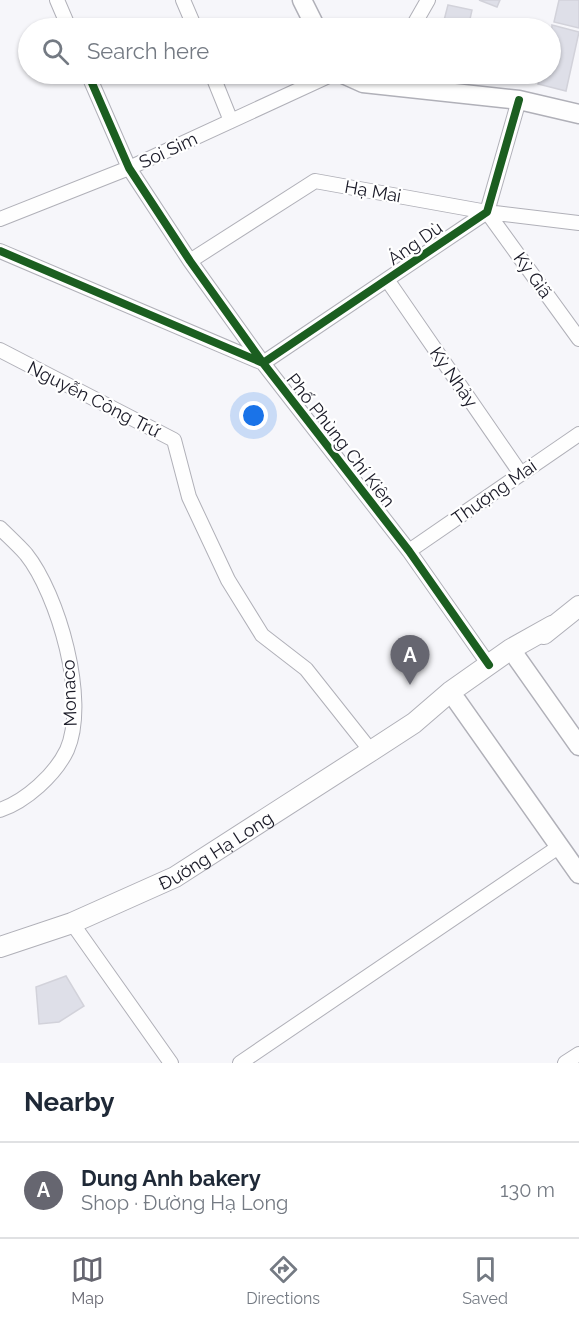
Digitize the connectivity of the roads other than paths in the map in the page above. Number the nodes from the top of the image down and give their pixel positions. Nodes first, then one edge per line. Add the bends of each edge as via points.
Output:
1 (57, 0) edge
2 (183, 0) edge
3 (302, 0) edge
4 (428, 0) edge
5 (65, 18) edge
6 (191, 18) edge
7 (311, 18) edge
8 (418, 18) edge
9 (92, 84) edge
10 (217, 84) edge
11 (311, 84) edge
12 (431, 84) edge
13 (519, 100) junction
14 (579, 114) edge
15 (231, 121) junction
16 (129, 168) junction
17 (487, 212) junction
18 (0, 219) edge
19 (579, 223) edge
20 (0, 251) edge
21 (190, 261) junction
22 (388, 281) junction
23 (579, 339) edge
24 (0, 350) edge
25 (263, 363) junction
26 (579, 434) edge
27 (521, 474) junction
28 (0, 528) edge
29 (409, 551) junction
30 (579, 606) edge
31 (552, 626) junction
32 (517, 658) junction
33 (489, 664) junction
34 (457, 701) junction
35 (414, 723) junction
36 (579, 746) edge
37 (371, 751) junction
38 (0, 810) edge
39 (560, 846) junction
40 (579, 874) edge
41 (72, 923) junction
42 (0, 947) edge
43 (579, 1054) edge
44 (171, 1063) edge
45 (240, 1063) edge
46 (565, 1063) edge

1 - 5 street
2 - 6 street
3 - 7 street
4 - 8 street
9 - 16 street, Phố Phùng Chí Kiên
10 - 15 street
11 - 15 street, Soi Sim
12 - 13 street
13 - 14 street
13 - 17 street
15 - 16 street, Soi Sim
16 - 18 street, Soi Sim
16 - 21 street, Phố Phùng Chí Kiên
17 - 19 street, Hạ Mai
17 - 21 street, Hạ Mai via 315,181
17 - 22 street, Áng Dù
17 - 23 street, Kỳ Giã
20 - 25 street
21 - 25 street, Phố Phùng Chí Kiên
22 - 25 street, Áng Dù
22 - 27 street, Kỳ Nhảy
24 - 37 street, Nguyễn Công Trứ via 174,440 189,496 228,580 262,635 306,669
25 - 29 street, Phố Phùng Chí Kiên
26 - 27 street, Thượng Mai
27 - 29 street, Thượng Mai
28 - 38 street, Monaco via 26,554 52,603 66,642 73,707 67,749 56,766 42,783
29 - 33 street, Phố Phùng Chí Kiên
30 - 31 main road, Đường Hạ Long
31 - 32 main road, Đường Hạ Long
31 - 33 main road, Đường Hạ Long
32 - 34 main road, Đường Hạ Long
32 - 36 street
33 - 35 main road, Đường Hạ Long
34 - 35 main road, Đường Hạ Long
34 - 39 street
35 - 37 main road, Đường Hạ Long
37 - 41 main road, Đường Hạ Long via 175,876
39 - 40 street
39 - 45 street
41 - 42 main road, Đường Hạ Long
41 - 44 street
43 - 46 street

